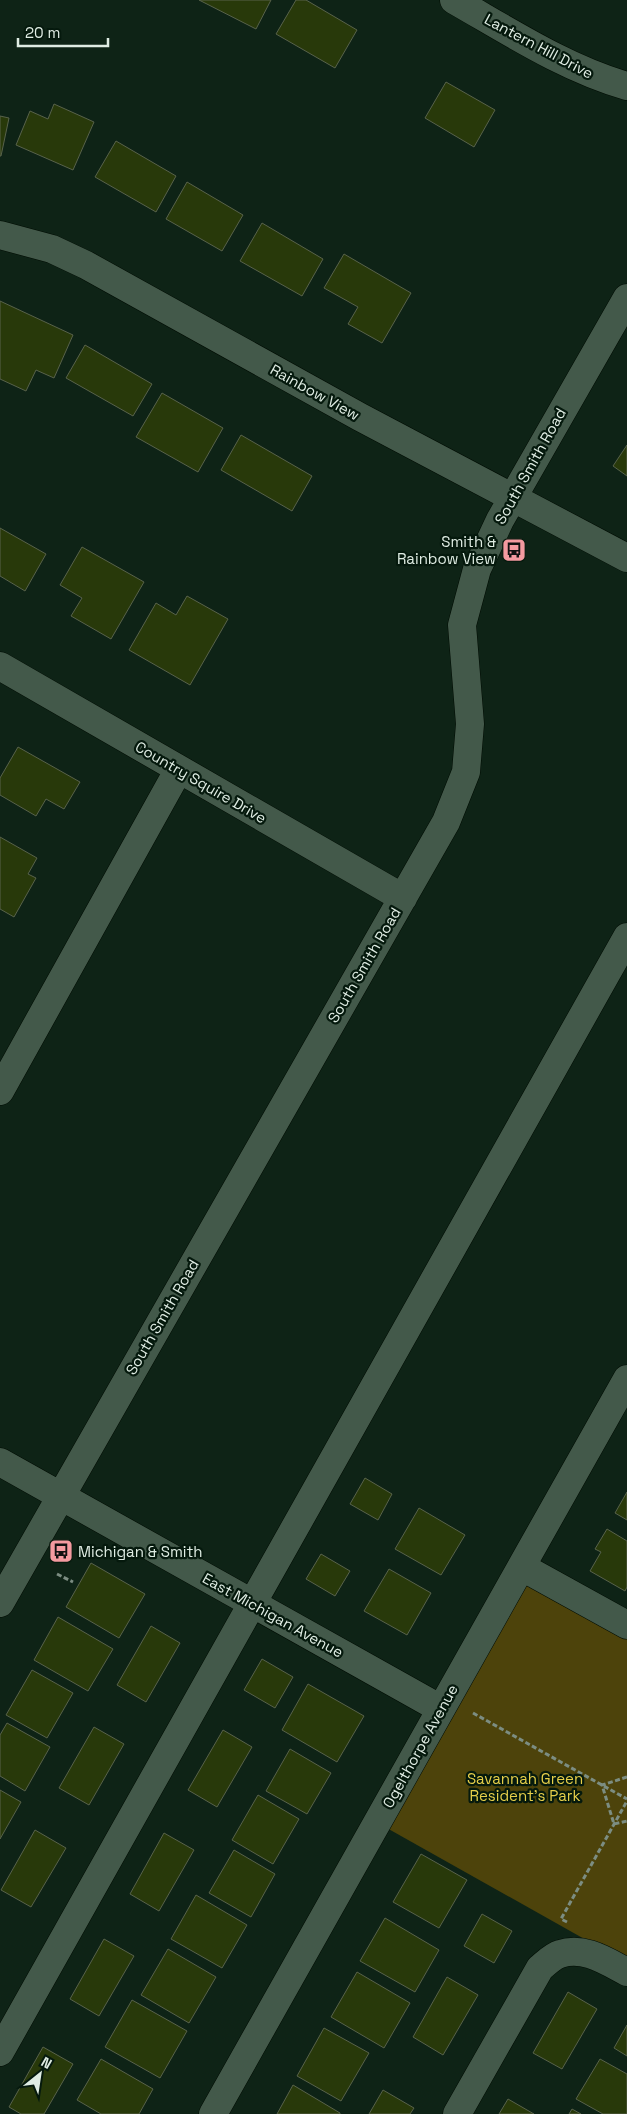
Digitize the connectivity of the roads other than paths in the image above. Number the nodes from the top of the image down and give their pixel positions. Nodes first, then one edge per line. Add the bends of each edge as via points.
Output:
1 (454, 0) edge
2 (627, 86) edge
3 (0, 234) edge
4 (625, 306) edge
5 (512, 498) junction
6 (627, 558) edge
7 (0, 666) edge
8 (179, 769) junction
9 (402, 898) junction
10 (627, 936) edge
11 (0, 1091) edge
12 (627, 1379) edge
13 (0, 1462) edge
14 (61, 1495) junction
15 (522, 1566) junction
16 (0, 1603) edge
17 (251, 1603) junction
18 (627, 1625) edge
19 (441, 1710) junction
20 (627, 1972) edge
21 (0, 2052) edge
22 (213, 2114) edge
23 (457, 2114) edge

1 - 2 street, Lantern Hill Drive via 553,56 598,78
3 - 5 street, Rainbow View via 52,249 86,265
4 - 5 street, South Smith Road
5 - 6 street, Rainbow View
5 - 9 street, South Smith Road via 477,569 462,625 470,724 466,772 446,822
7 - 8 street, Country Squire Drive
8 - 9 street, Country Squire Drive
8 - 11 street
9 - 14 street, South Smith Road
10 - 17 street
12 - 15 street, Ogelthorpe Avenue
13 - 14 street, East Michigan Avenue
14 - 16 street, South Smith Road
14 - 17 street, East Michigan Avenue
15 - 18 street
15 - 19 street, Ogelthorpe Avenue
17 - 19 street, East Michigan Avenue
17 - 21 street
19 - 22 street, Ogelthorpe Avenue
20 - 23 street via 600,1957 577,1951 558,1954 540,1968

